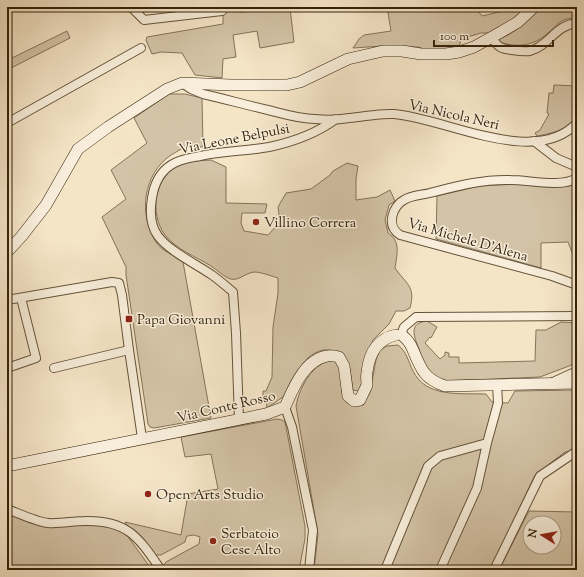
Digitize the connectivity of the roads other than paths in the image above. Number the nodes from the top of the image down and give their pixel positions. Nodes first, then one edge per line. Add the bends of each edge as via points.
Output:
1 (131, 7) edge
2 (534, 7) edge
3 (222, 11) dead end
4 (577, 23) edge
5 (492, 38) junction
6 (141, 48) dead end
7 (182, 83) junction
8 (336, 120) junction
9 (7, 123) edge
10 (577, 123) edge
11 (534, 141) junction
12 (577, 168) edge
13 (577, 178) edge
14 (7, 252) edge
15 (577, 285) edge
16 (21, 298) junction
17 (7, 300) edge
18 (577, 316) edge
19 (401, 335) junction
20 (129, 350) junction
21 (10, 366) dead end
22 (54, 368) dead end
23 (577, 371) edge
24 (551, 383) junction
25 (577, 383) edge
26 (497, 384) junction
27 (285, 407) junction
28 (239, 420) junction
29 (142, 438) junction
30 (487, 443) junction
31 (577, 451) edge
32 (7, 466) edge
33 (7, 509) edge
34 (7, 565) edge
35 (10, 570) edge
36 (160, 570) edge
37 (309, 570) edge
38 (385, 570) edge
39 (440, 570) edge
40 (494, 570) edge

1 - 3 street via 144,20
2 - 5 street via 518,22
4 - 5 street via 558,29 537,49 528,52 497,46
5 - 7 street via 474,47 446,54 383,51 348,59 300,82 287,85
6 - 9 street
7 - 8 street, Via Nicola Neri via 203,94 291,117
7 - 14 street via 160,93 78,149 46,205
8 - 11 street, Via Nicola Neri via 394,114 501,139
8 - 28 street, Via Leone Belpulsi via 323,128 269,147 183,159 170,165 163,172 154,190 151,218 158,236 168,246 233,292
10 - 11 street, Via Nicola Neri via 551,139
11 - 12 street via 556,158
13 - 15 street, Via Michele D'Alena via 561,183 479,181 404,199 391,219 392,226 400,235
16 - 17 street
16 - 20 street via 112,282 119,283
16 - 21 street via 36,358
18 - 19 street via 416,317 404,327
19 - 26 street via 410,343 422,372 434,382 445,386
19 - 27 street, Via Conte Rosso via 388,337 371,353 366,385 360,400 354,401 348,396 344,366 339,357 329,355 321,357 307,368
20 - 22 street
20 - 29 street
23 - 24 street
24 - 25 street
24 - 26 street
26 - 30 street via 498,403
27 - 28 street, Via Conte Rosso
27 - 37 street via 292,427 312,530
28 - 29 street, Via Conte Rosso
29 - 32 street, Via Conte Rosso
30 - 38 street via 440,456 428,466
30 - 39 street via 477,488
31 - 40 street via 540,476
33 - 36 street via 47,523 87,521 108,522 120,526 134,534
34 - 35 street

